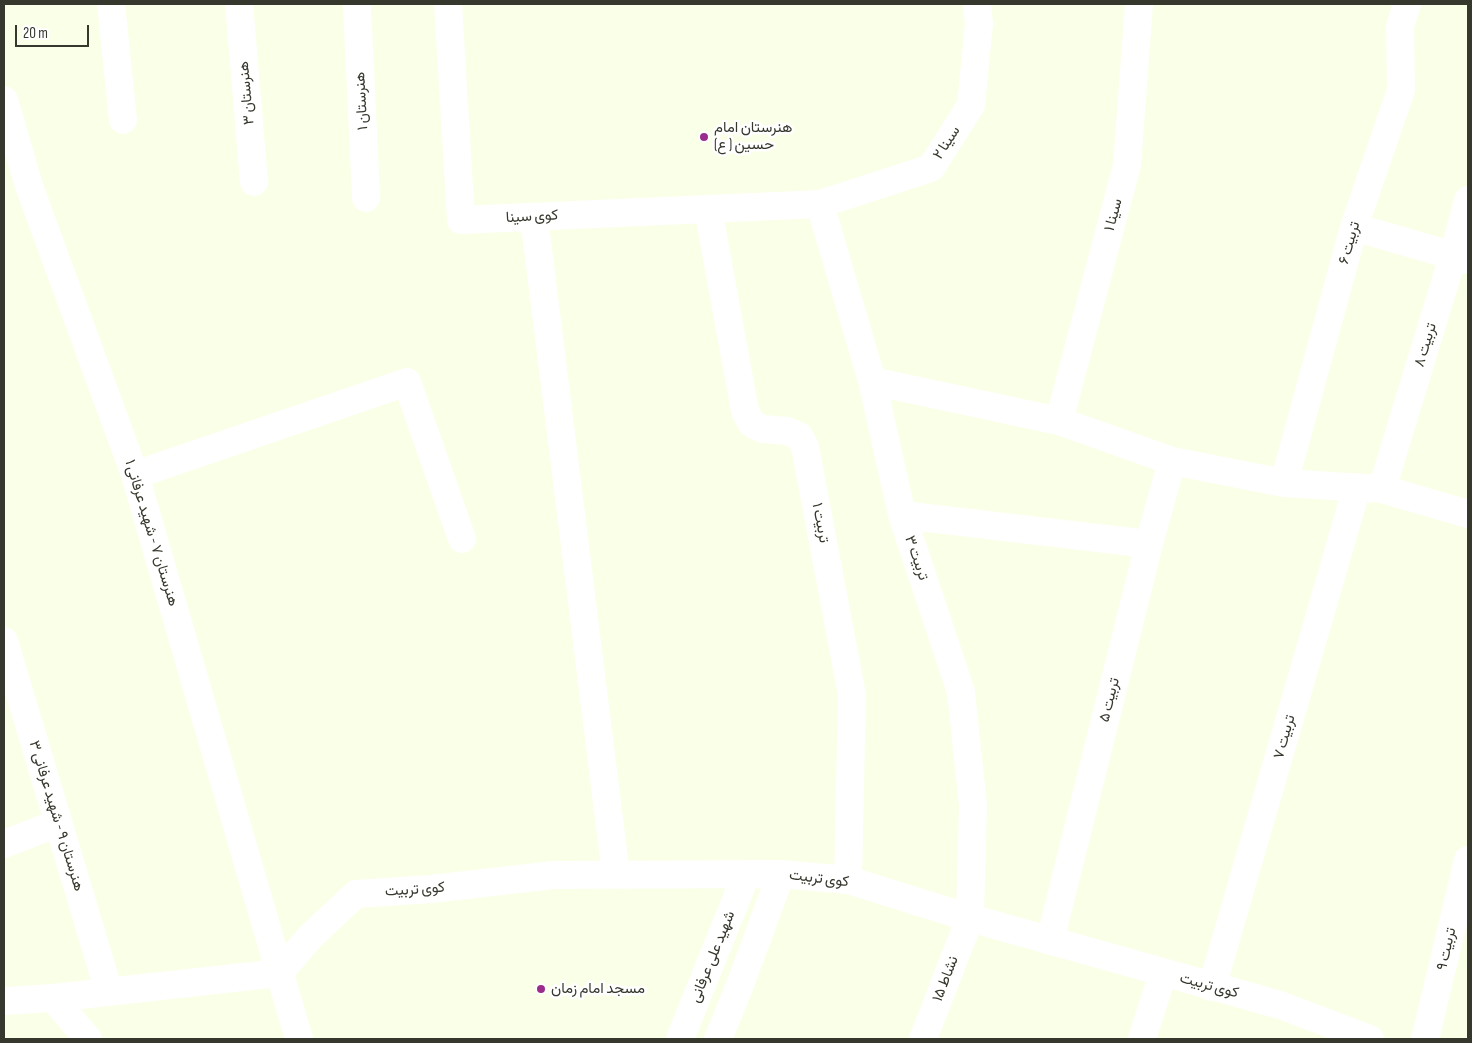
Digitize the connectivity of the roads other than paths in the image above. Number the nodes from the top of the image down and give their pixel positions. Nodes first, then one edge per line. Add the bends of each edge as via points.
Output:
1 (111, 4) edge
2 (239, 4) edge
3 (357, 4) edge
4 (448, 4) edge
5 (977, 4) edge
6 (1139, 4) edge
7 (1407, 4) edge
8 (4, 100) edge
9 (124, 120) dead end
10 (254, 182) dead end
11 (366, 198) dead end
12 (1468, 200) edge
13 (820, 204) junction
14 (708, 209) junction
15 (534, 217) junction
16 (1354, 227) junction
17 (1461, 258) edge
18 (872, 381) junction
19 (1059, 421) junction
20 (1172, 461) junction
21 (135, 475) junction
22 (1284, 483) junction
23 (1370, 488) junction
24 (1468, 514) edge
25 (902, 515) junction
26 (462, 539) dead end
27 (1148, 544) junction
28 (4, 641) edge
29 (58, 823) junction
30 (4, 844) edge
31 (1468, 860) edge
32 (781, 874) junction
33 (616, 875) junction
34 (746, 875) junction
35 (848, 880) junction
36 (970, 918) junction
37 (1050, 941) junction
38 (279, 973) junction
39 (1164, 973) junction
40 (1212, 987) junction
41 (109, 992) junction
42 (53, 998) junction
43 (4, 1000) edge
44 (1335, 1033) edge
45 (88, 1039) edge
46 (299, 1039) edge
47 (680, 1039) edge
48 (718, 1039) edge
49 (923, 1039) edge
50 (1142, 1039) edge
51 (1370, 1039) edge
52 (1425, 1039) edge

1 - 9 street
2 - 10 street, هنرستان ۳
3 - 11 street, هنرستان ۱
4 - 15 street, کوی سینا via 461,220
5 - 13 street, سینا ۲ via 979,24 971,105 931,168
6 - 19 street, سینا ۱ via 1127,165
7 - 16 street, تربیت ۶ via 1400,26 1401,90
8 - 21 street, هنرستان ۷ - شهید عرفانی ۱ via 29,186
12 - 17 street, تربیت ۸
13 - 14 street, کوی سینا
13 - 18 street, تربیت ۳
14 - 15 street, کوی سینا
14 - 35 street, تربیت ۱ via 745,411 752,424 800,436 806,446 852,695
15 - 33 street
16 - 17 street
16 - 22 street, تربیت ۶
17 - 23 street, تربیت ۸
18 - 19 street
18 - 25 street, تربیت ۳
19 - 20 street
20 - 22 street
20 - 27 street, تربیت ۵
21 - 26 street via 407,382
21 - 38 street, هنرستان ۷ - شهید عرفانی ۱
22 - 23 street
23 - 24 street
23 - 40 street, تربیت ۷
25 - 27 street
25 - 36 street, تربیت ۳ via 961,692 973,805
27 - 37 street, تربیت ۵
28 - 29 street, هنرستان ۹ - شهید عرفانی ۳
29 - 30 street
29 - 41 street, هنرستان ۹ - شهید عرفانی ۳
31 - 52 street, تربیت ۹
32 - 34 street, کوی تربیت
32 - 35 street, کوی تربیت
32 - 48 street
33 - 34 street, کوی تربیت
33 - 38 street, کوی تربیت via 554,875 431,890 356,894 311,936
34 - 47 street, شهید علی عرفانی
35 - 36 street, کوی تربیت
36 - 37 street, کوی تربیت
36 - 49 street, نشاط ۱۵
37 - 39 street, کوی تربیت
38 - 41 street
38 - 46 street, هنرستان ۷ - شهید عرفانی ۱
39 - 40 street, کوی تربیت
39 - 50 street
40 - 44 street, کوی تربیت via 1280,1005
41 - 42 street
42 - 43 street
42 - 45 street
44 - 51 street, کوی تربیت

